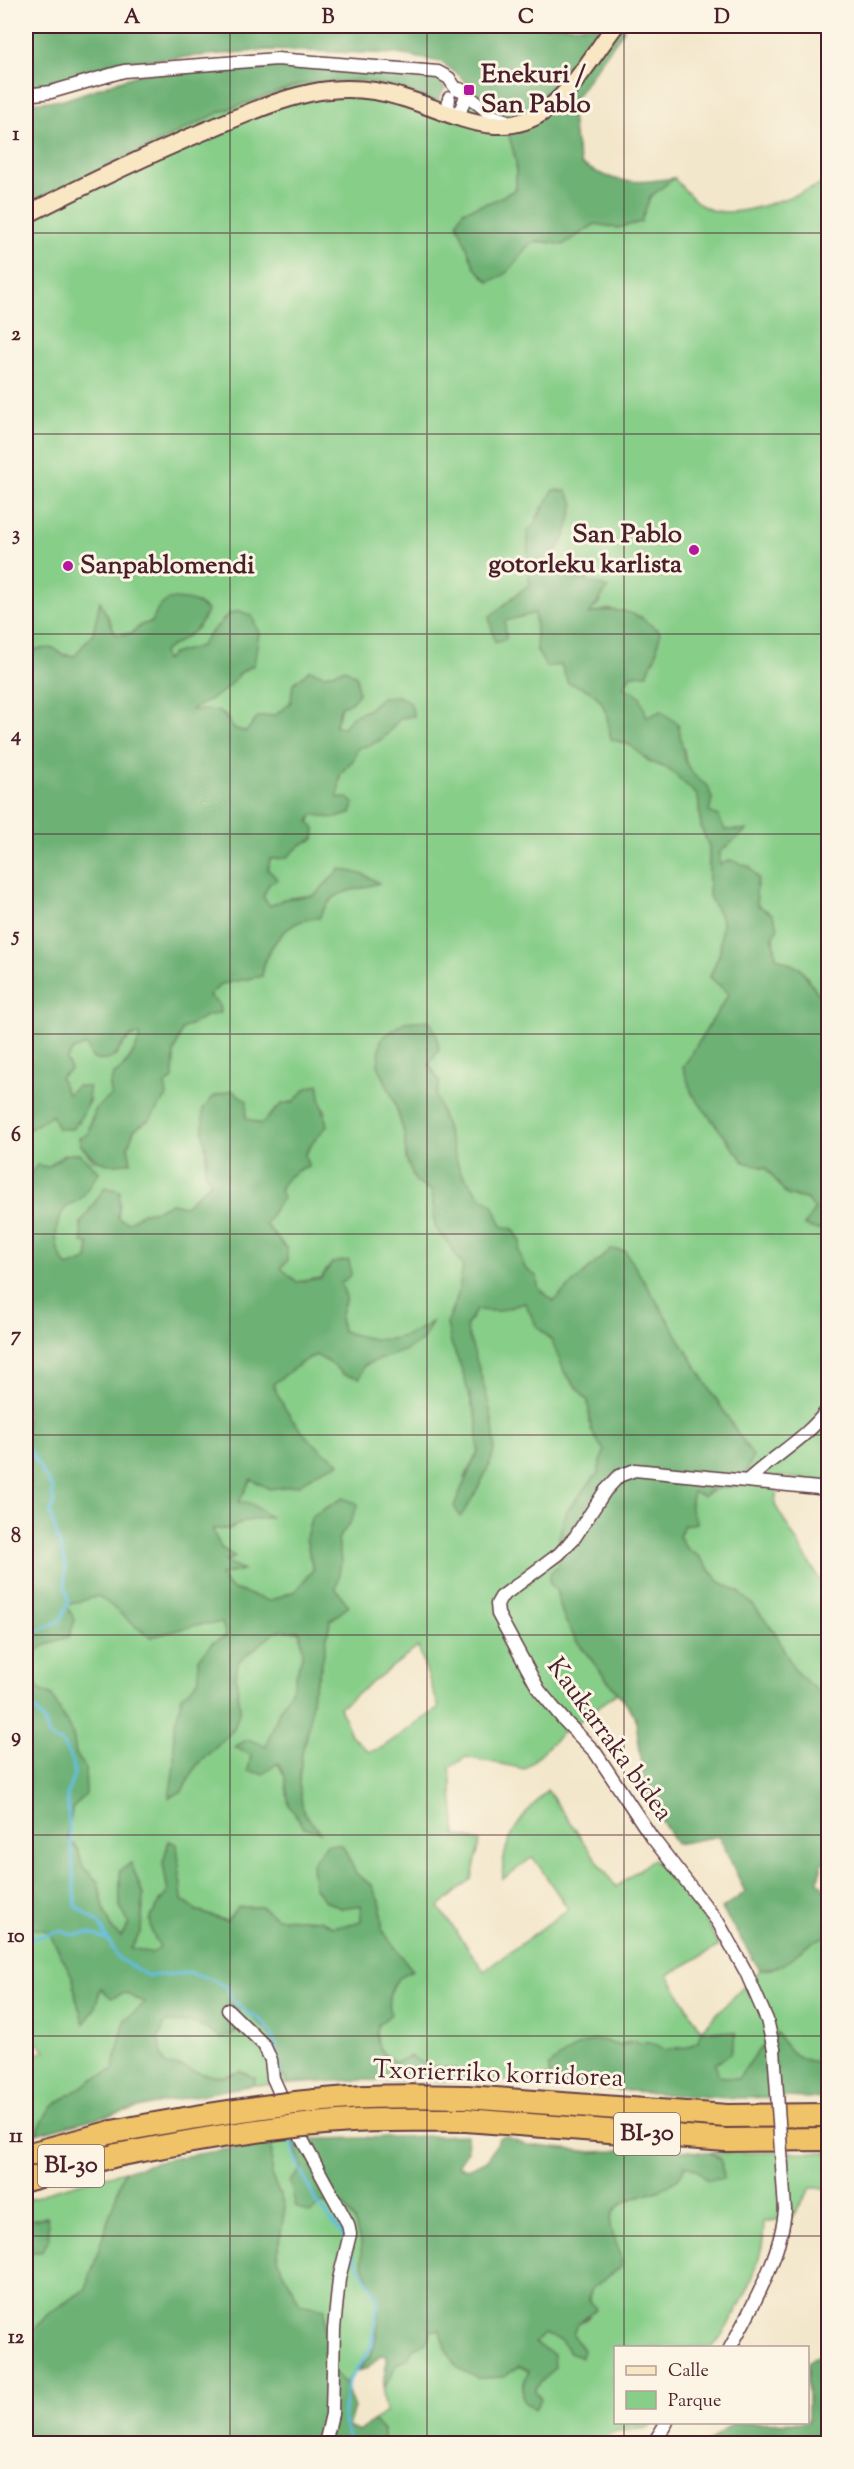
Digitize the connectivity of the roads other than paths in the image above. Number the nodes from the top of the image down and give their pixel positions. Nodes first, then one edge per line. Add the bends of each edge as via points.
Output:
1 (615, 26) edge
2 (457, 94) junction
3 (26, 95) edge
4 (444, 113) junction
5 (517, 124) junction
6 (26, 215) edge
7 (828, 1409) edge
8 (748, 1480) junction
9 (828, 1489) edge
10 (228, 2010) dead end
11 (828, 2115) edge
12 (828, 2139) edge
13 (26, 2155) edge
14 (26, 2180) edge
15 (730, 2346) edge
16 (667, 2424) edge
17 (325, 2444) edge
18 (653, 2444) edge

1 - 5 street via 547,110
2 - 3 street via 449,78 425,70 277,59 124,71 51,92
2 - 4 street
2 - 5 street via 493,116
4 - 5 street via 480,124
4 - 6 street via 374,90 311,93 270,103 135,160
7 - 8 street via 799,1441
8 - 9 street, Kaukarraka bidea
8 - 15 street, Kaukarraka bidea, bridge via 636,1470 619,1476 559,1554 497,1604 498,1614 539,1690 595,1752 651,1836 718,1922 767,2020 774,2049 785,2210 771,2262
10 - 17 street via 264,2044 273,2078 299,2136 348,2224 350,2234 339,2279 334,2329 332,2414
11 - 13 highway, Txorierriko korridorea / BI-30, bridge via 727,2116 467,2097 359,2097 238,2110 112,2132
12 - 14 highway, Txorierriko korridorea / BI-30, bridge via 726,2139 410,2119 242,2133 117,2155
16 - 18 street

